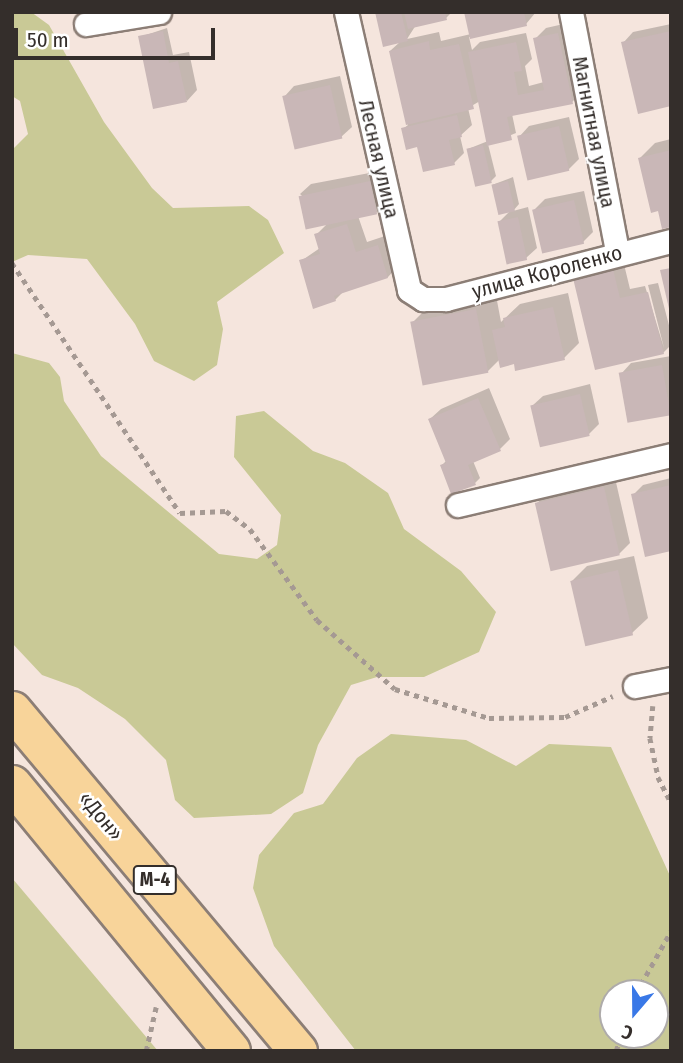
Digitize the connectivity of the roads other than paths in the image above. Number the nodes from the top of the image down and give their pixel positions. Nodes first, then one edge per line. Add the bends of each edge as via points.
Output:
1 (159, 12) edge
2 (346, 12) edge
3 (571, 12) edge
4 (86, 24) dead end
5 (671, 241) edge
6 (617, 253) junction
7 (423, 299) joint
8 (671, 455) edge
9 (458, 505) dead end
10 (12, 710) edge
11 (12, 784) edge
12 (231, 1051) edge
13 (298, 1051) edge

1 - 4 street
2 - 7 street, Лесная улица via 405,276 409,290
3 - 6 street, Магнитная улица
5 - 6 street, улица Короленко
6 - 7 street, улица Короленко via 446,299
8 - 9 street
10 - 13 highway, «Дон» / М-4
11 - 12 highway, М-4

